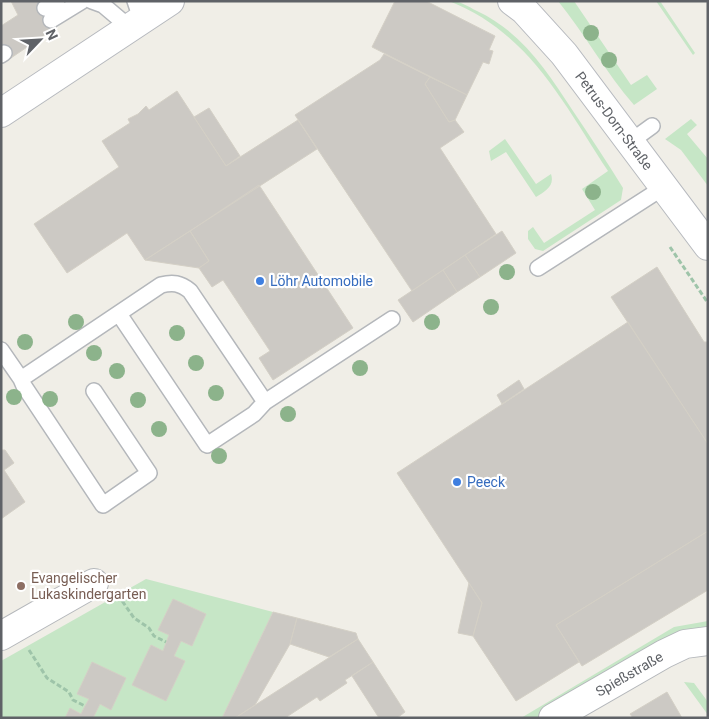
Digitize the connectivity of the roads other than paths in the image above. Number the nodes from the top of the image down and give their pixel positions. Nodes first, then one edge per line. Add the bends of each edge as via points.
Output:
1 (82, 1) edge
2 (92, 1) edge
3 (170, 1) edge
4 (512, 1) edge
5 (51, 10) edge
6 (135, 16) edge
7 (1, 113) edge
8 (652, 126) dead end
9 (630, 142) junction
10 (664, 187) junction
11 (708, 246) edge
12 (538, 268) dead end
13 (120, 314) junction
14 (392, 319) dead end
15 (1, 350) edge
16 (22, 379) junction
17 (94, 391) dead end
18 (264, 402) junction
19 (94, 583) road end
20 (8, 632) edge
21 (708, 641) edge
22 (552, 718) edge

1 - 5 lane
2 - 6 lane
3 - 6 main road
4 - 9 main road, Petrus-Dorn-Straße via 564,54
6 - 7 main road
8 - 9 lane
9 - 10 main road, Petrus-Dorn-Straße
10 - 11 main road, Petrus-Dorn-Straße
10 - 12 lane
13 - 16 lane
13 - 18 lane via 161,285 181,284 190,291
13 - 18 lane via 207,445 254,414
14 - 18 lane
15 - 16 lane
16 - 17 lane via 103,505 149,473
19 - 20 main road
21 - 22 main road, Spießstraße via 685,644 664,654

